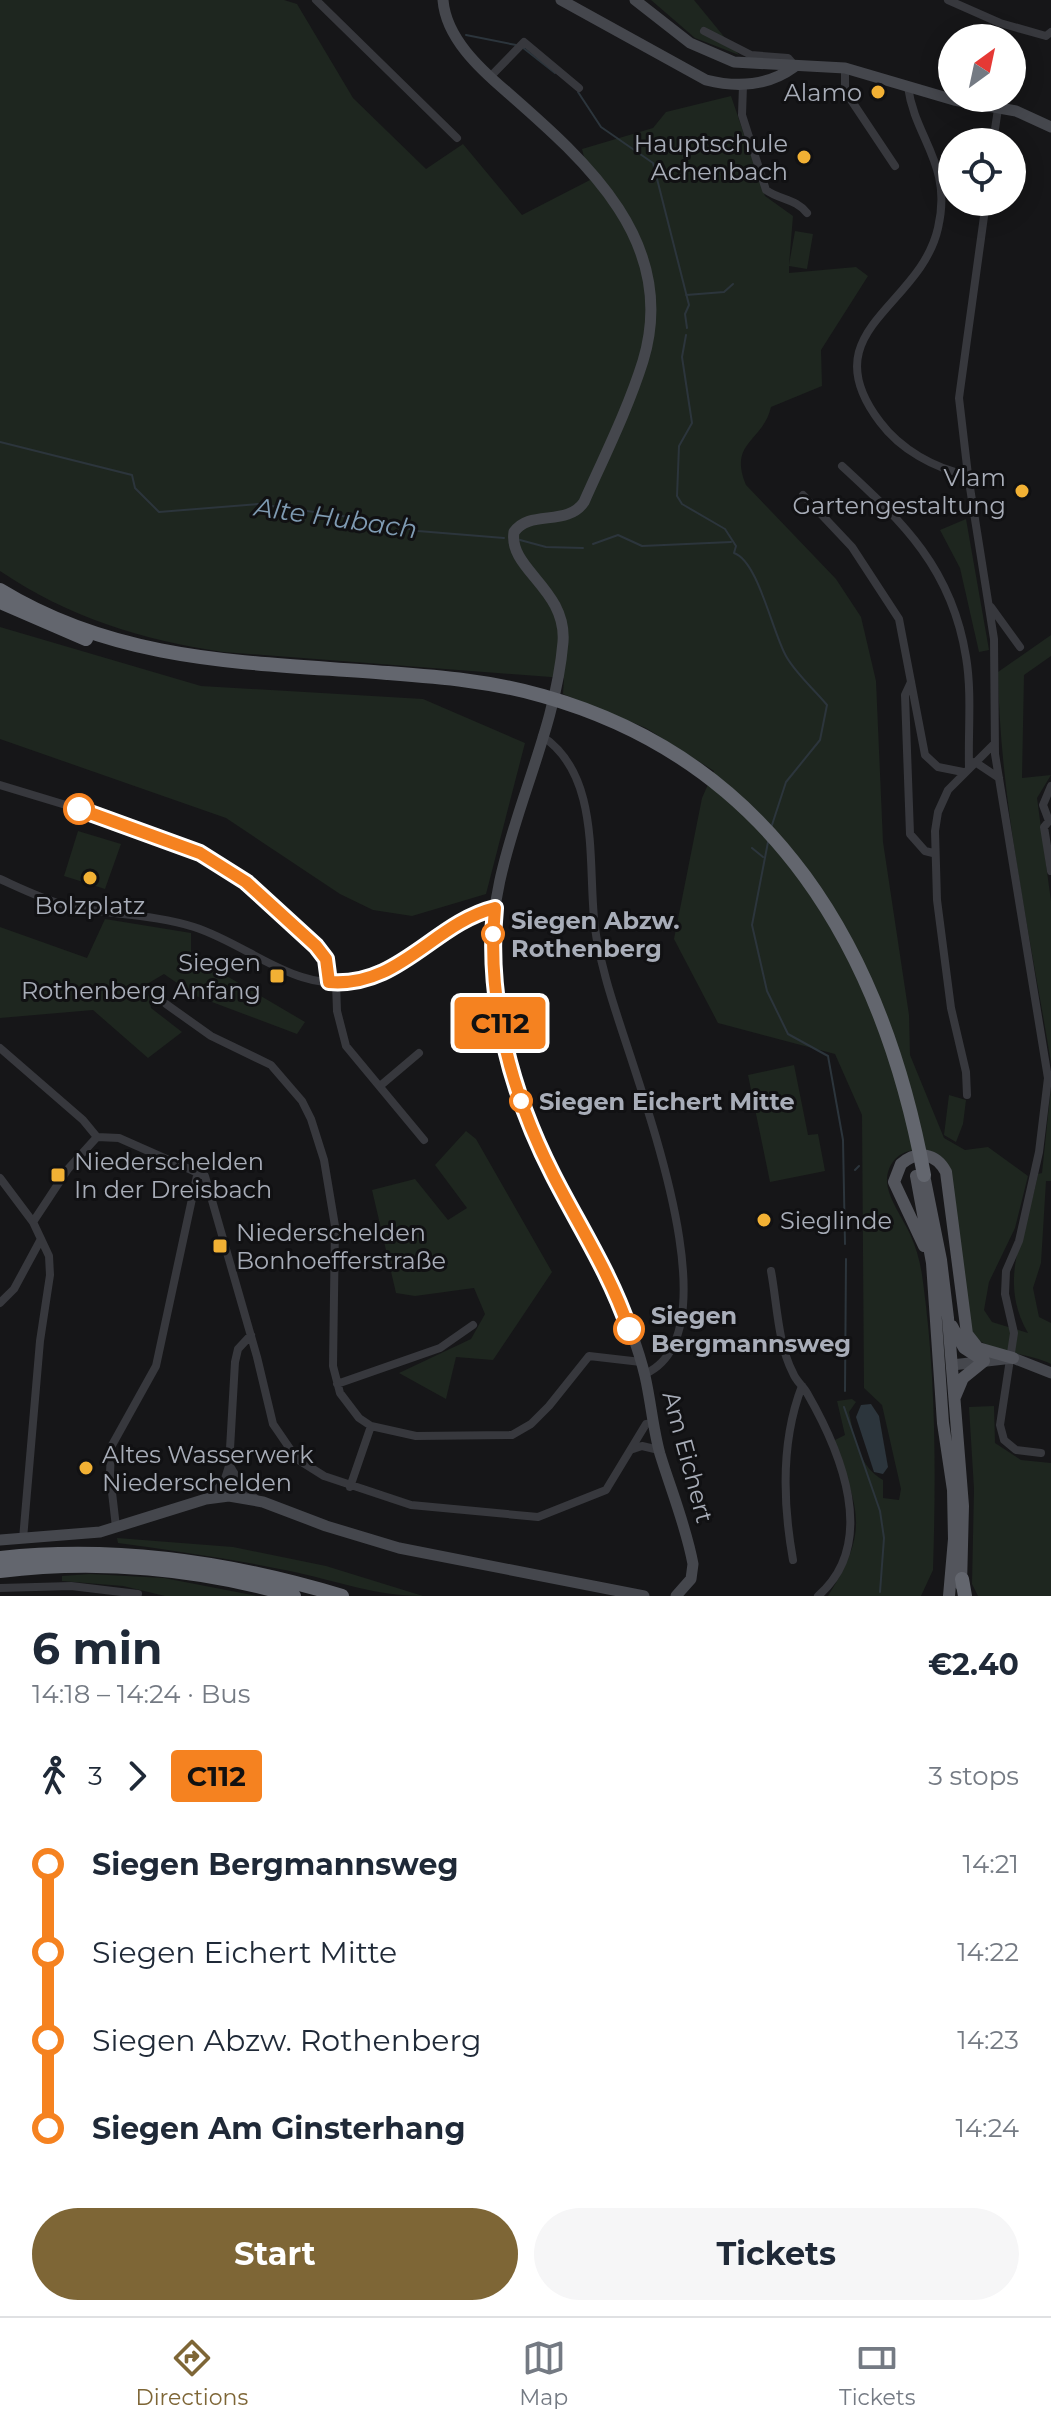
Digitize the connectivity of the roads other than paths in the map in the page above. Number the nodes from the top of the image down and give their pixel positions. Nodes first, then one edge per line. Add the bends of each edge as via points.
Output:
1 (316, 0) edge
2 (443, 0) edge
3 (561, 0) edge
4 (635, 0) edge
5 (948, 0) edge
6 (704, 31) dead end
7 (1051, 32) edge
8 (795, 66) junction
9 (845, 68) junction
10 (490, 77) junction
11 (743, 85) junction
12 (908, 87) junction
13 (579, 88) dead end
14 (938, 94) edge
15 (1014, 112) edge
16 (1051, 127) edge
17 (457, 138) dead end
18 (895, 166) dead end
19 (807, 213) dead end
20 (984, 216) edge
21 (842, 466) dead end
22 (968, 475) junction
23 (803, 495) dead end
24 (0, 582) edge
25 (0, 590) edge
26 (0, 602) edge
27 (990, 606) junction
28 (79, 626) junction
29 (1020, 647) dead end
30 (912, 681) junction
31 (492, 689) junction
32 (542, 736) junction
33 (994, 744) junction
34 (969, 767) junction
35 (999, 778) junction
36 (0, 785) edge
37 (1051, 786) edge
38 (933, 853) junction
39 (1051, 871) edge
40 (0, 879) edge
41 (495, 908) junction
42 (333, 982) junction
43 (166, 1004) dead end
44 (0, 1048) edge
45 (419, 1053) dead end
46 (380, 1086) junction
47 (967, 1095) dead end
48 (97, 1137) junction
49 (424, 1140) dead end
50 (198, 1171) junction
51 (920, 1176) junction
52 (0, 1178) edge
53 (33, 1222) junction
54 (41, 1239) junction
55 (932, 1263) junction
56 (771, 1271) dead end
57 (0, 1303) edge
58 (948, 1318) junction
59 (473, 1325) dead end
60 (251, 1335) junction
61 (1013, 1358) junction
62 (984, 1361) junction
63 (945, 1365) junction
64 (643, 1368) junction
65 (1051, 1373) edge
66 (337, 1384) junction
67 (802, 1386) junction
68 (954, 1404) junction
69 (654, 1423) junction
70 (371, 1426) junction
71 (633, 1449) junction
72 (659, 1450) junction
73 (1041, 1453) dead end
74 (229, 1466) junction
75 (237, 1480) junction
76 (224, 1482) junction
77 (350, 1487) junction
78 (229, 1496) junction
79 (206, 1499) junction
80 (263, 1502) junction
81 (116, 1527) junction
82 (23, 1539) junction
83 (0, 1540) edge
84 (0, 1558) edge
85 (793, 1560) dead end
86 (0, 1571) edge
87 (962, 1579) junction
88 (0, 1588) edge
89 (138, 1594) dead end
90 (682, 1595) edge
91 (294, 1596) edge
92 (342, 1596) edge
93 (644, 1596) edge
94 (818, 1596) edge
95 (949, 1596) edge
96 (959, 1596) edge
97 (965, 1596) edge

1 - 17 street
2 - 10 street via 457,38
3 - 11 street via 694,75
4 - 8 street via 707,53 746,65
5 - 7 street via 1000,23 1046,36
6 - 8 street via 751,55 788,58
8 - 9 street
8 - 11 street via 777,79
9 - 12 street
9 - 18 street via 845,91
10 - 13 street via 524,42
10 - 32 street, Am Eichert via 546,126 620,206 648,280 644,360 580,507 571,514 519,524 512,542 563,615 558,685
11 - 19 street via 742,115 766,190 799,203
12 - 14 street
12 - 22 street via 937,164 938,230 903,291 863,336 855,367 865,399 887,432 935,465
15 - 16 street
20 - 22 street via 959,398
21 - 34 street via 915,538 946,587 966,657
22 - 27 street
23 - 30 street via 852,547 899,619
24 - 28 highway
25 - 28 highway
26 - 31 highway via 77,636 174,662 265,674
27 - 29 street
27 - 33 street
28 - 31 highway via 139,647 202,659
30 - 34 street via 925,755 938,767
30 - 38 street via 905,695 910,834
31 - 51 highway via 560,710 648,748 726,802 777,852 822,914 864,995
32 - 41 street, Am Eichert via 504,852
32 - 64 street via 568,762 581,790 602,964 665,1176 685,1278 682,1326 667,1360
33 - 34 street
33 - 35 street
34 - 35 street
34 - 38 street via 948,790 938,812
35 - 73 street via 1048,1078 1039,1152 1019,1241 1006,1271 1014,1333 1000,1425 1004,1440 1016,1450
36 - 42 street via 168,838 224,867 316,946
37 - 39 street via 1043,805 1049,821 1044,827
38 - 47 street
40 - 42 street via 67,905 194,927 279,971
41 - 42 street via 473,913 395,968 362,980
41 - 64 street, Am Eichert via 493,982 522,1107 607,1272
42 - 46 street via 346,1046
43 - 66 street via 211,1036 271,1065 311,1119 335,1226
44 - 48 street
45 - 46 street
46 - 49 street
48 - 50 street via 119,1138
48 - 53 street
50 - 60 street via 209,1188
50 - 81 street via 156,1366 111,1447
51 - 55 main road
51 - 58 main road via 941,1260
52 - 53 street
53 - 54 street
54 - 57 street via 14,1289
54 - 82 street via 50,1275
55 - 61 main road via 894,1182 901,1164 919,1155 932,1157 946,1172 967,1334 978,1348
55 - 63 main road
56 - 67 street via 792,1373
58 - 62 main road via 964,1348
58 - 63 main road
59 - 66 street via 440,1348
60 - 74 street via 238,1349 235,1362
60 - 77 street via 269,1414 289,1451 306,1466
61 - 62 street
61 - 65 street
62 - 63 street
62 - 68 main road via 963,1378
63 - 68 main road
63 - 95 main road via 943,1423 953,1490
64 - 69 street, Am Eichert
64 - 70 street via 589,1356 549,1406 512,1435 416,1436
66 - 70 street via 345,1403
67 - 85 street via 787,1447
67 - 94 street via 834,1453 853,1521 844,1561
68 - 87 main road via 963,1506
69 - 71 street via 646,1424
69 - 72 street, Am Eichert
70 - 77 street
71 - 72 street
71 - 77 street via 601,1493 538,1517 411,1505
72 - 90 street, Am Eichert via 693,1564
74 - 75 street
74 - 76 street
75 - 78 street
75 - 80 street
76 - 78 street
76 - 79 street
78 - 79 street
78 - 80 street
79 - 81 street
80 - 93 street via 399,1548
81 - 82 street
82 - 83 street
84 - 92 highway via 72,1553 162,1557 242,1569
86 - 91 highway via 73,1566 161,1570
87 - 96 main road
87 - 97 highway
88 - 89 street via 71,1586

